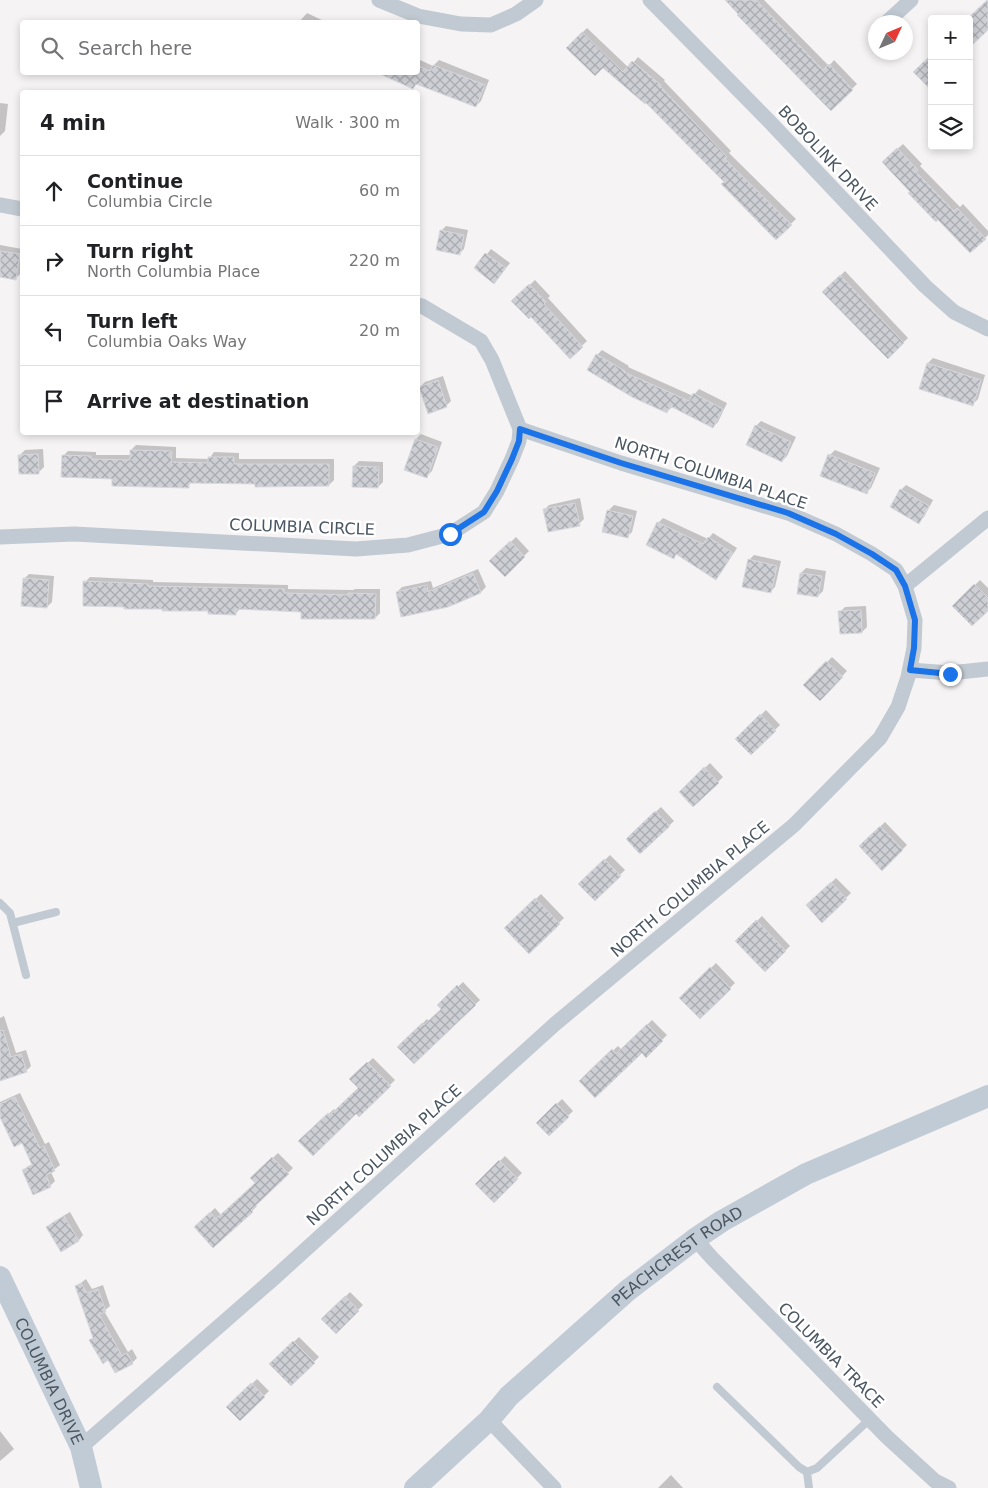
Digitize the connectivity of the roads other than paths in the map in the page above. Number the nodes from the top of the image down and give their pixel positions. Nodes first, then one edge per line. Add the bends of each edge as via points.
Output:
1 (379, 0) edge
2 (536, 0) edge
3 (650, 0) edge
4 (911, 0) edge
5 (895, 15) edge
6 (0, 205) edge
7 (20, 209) edge
8 (420, 306) edge
9 (988, 329) edge
10 (520, 429) junction
11 (988, 518) edge
12 (0, 537) edge
13 (905, 586) junction
14 (988, 669) edge
15 (910, 670) junction
16 (0, 903) edge
17 (56, 912) dead end
18 (12, 923) junction
19 (26, 975) dead end
20 (988, 1096) edge
21 (695, 1239) junction
22 (0, 1277) edge
23 (717, 1387) dead end
24 (870, 1419) junction
25 (489, 1420) junction
26 (81, 1447) junction
27 (807, 1472) junction
28 (92, 1488) edge
29 (415, 1488) edge
30 (554, 1488) edge
31 (809, 1488) edge
32 (949, 1488) edge

1 - 2 street via 418,16 461,24 491,25 516,14
3 - 9 street, BOBOLINK DRIVE via 925,286 954,312
4 - 5 street
6 - 7 street
8 - 10 street via 480,341 492,360
10 - 12 street, COLUMBIA CIRCLE via 512,459 484,512 450,534 408,546 356,549 74,534
10 - 13 street, NORTH COLUMBIA PLACE via 788,513 872,554 896,570
11 - 13 street
13 - 15 street, NORTH COLUMBIA PLACE via 915,620
14 - 15 street via 950,674
15 - 26 street, NORTH COLUMBIA PLACE via 898,707 880,738 794,825 555,1024
16 - 18 lane via 10,913
17 - 18 lane
18 - 19 lane
20 - 21 street, PEACHCREST ROAD via 806,1174
21 - 24 street, COLUMBIA TRACE
21 - 25 street, PEACHCREST ROAD via 627,1291 509,1396
22 - 26 street, COLUMBIA DRIVE
23 - 27 lane
24 - 27 lane via 817,1468
24 - 32 street, COLUMBIA TRACE via 935,1481
25 - 29 street, PEACHCREST ROAD
25 - 30 street
26 - 28 street, COLUMBIA DRIVE
27 - 31 lane

